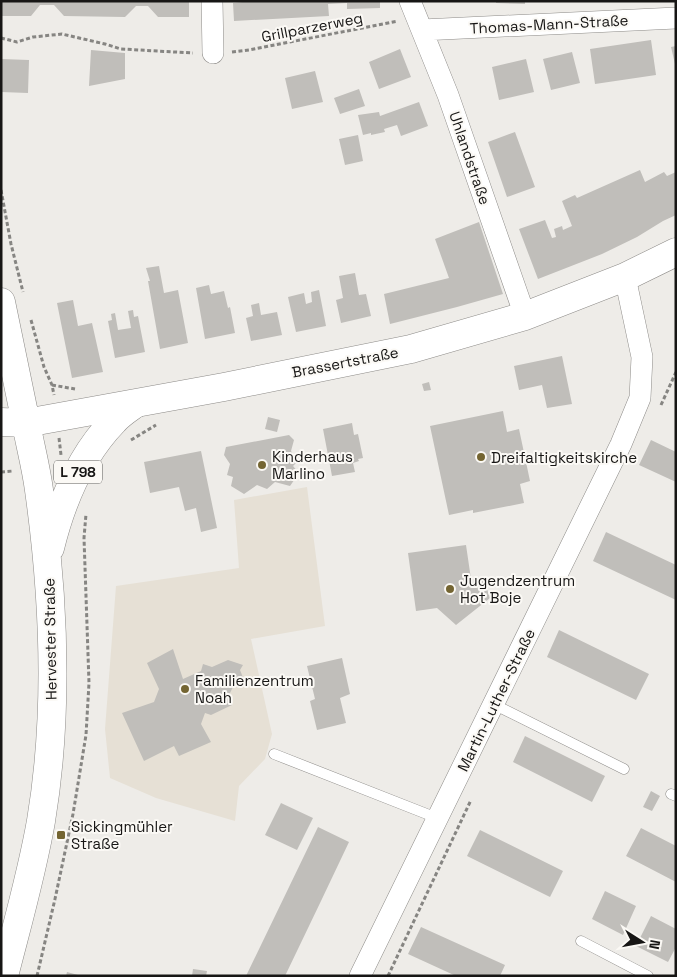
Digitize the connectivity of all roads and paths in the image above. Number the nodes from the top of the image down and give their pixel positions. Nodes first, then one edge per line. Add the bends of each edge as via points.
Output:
1 (212, 1) edge
2 (416, 16) edge
3 (676, 18) edge
4 (1, 38) edge
5 (213, 53) junction
6 (1, 190) edge
7 (676, 252) edge
8 (624, 277) junction
9 (13, 299) edge
10 (29, 313) dead end
11 (525, 316) junction
12 (78, 390) dead end
13 (135, 404) junction
14 (14, 423) edge
15 (87, 505) dead end
16 (47, 557) junction
17 (494, 704) junction
18 (274, 754) dead end
19 (624, 769) dead end
20 (437, 818) junction
21 (581, 941) dead end
22 (4, 976) edge
23 (37, 976) edge
24 (360, 976) edge
25 (648, 976) edge

1 - 5 street
2 - 3 street, Thomas-Mann-Straße
2 - 5 path, Grillparzerweg via 249,50
2 - 11 street, Uhlandstraße via 448,95
4 - 5 path, Grillparzerweg via 17,42 62,34 121,49
6 - 9 path via 11,244
7 - 8 main road, Brassertstraße
8 - 11 main road, Brassertstraße
8 - 17 street, Martin-Luther-Straße via 642,357 640,398 621,444
9 - 14 main road, Hervester Straße
10 - 12 path via 52,385
11 - 13 main road, Brassertstraße via 411,349
13 - 14 main road, Brassertstraße
13 - 16 main road, L 798 via 114,420 82,463 54,530
14 - 16 main road, Hervester Straße / L 798 via 39,488
15 - 23 path via 84,538 89,683 86,734 71,823
16 - 22 main road, Hervester Straße / L 798 via 52,681 48,770 40,822
17 - 19 lane
17 - 20 street, Martin-Luther-Straße
18 - 20 lane
20 - 24 street, Martin-Luther-Straße
21 - 25 lane

